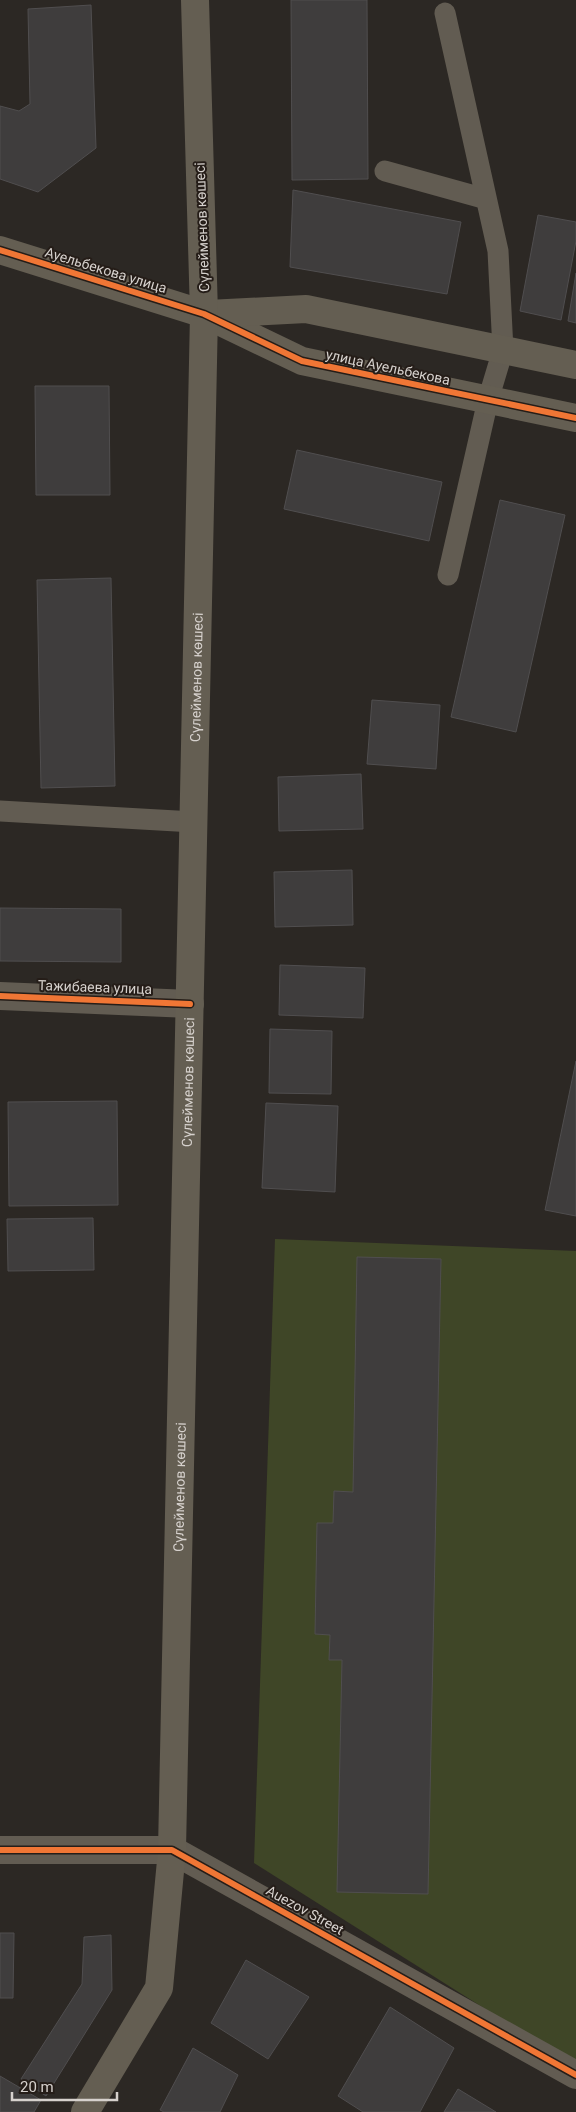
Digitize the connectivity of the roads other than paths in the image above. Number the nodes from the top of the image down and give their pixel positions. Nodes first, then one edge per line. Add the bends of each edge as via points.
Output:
1 (195, 0) edge
2 (444, 13) dead end
3 (385, 171) dead end
4 (486, 199) junction
5 (0, 250) edge
6 (204, 314) junction
7 (503, 350) junction
8 (576, 365) edge
9 (488, 400) junction
10 (576, 418) edge
11 (448, 575) dead end
12 (0, 811) edge
13 (194, 822) junction
14 (0, 996) edge
15 (190, 1004) junction
16 (0, 1850) edge
17 (172, 1850) junction
18 (576, 2075) edge
19 (86, 2112) edge

1 - 6 main road, Сүлейменов көшесі
2 - 4 lane
3 - 4 lane
4 - 7 lane via 498,251
5 - 6 main road, Ауельбекова улица
6 - 7 main road via 306,309
6 - 9 main road, улица Ауельбекова via 302,361
6 - 13 main road, Сүлейменов көшесі
7 - 8 main road
7 - 9 lane
9 - 10 main road, улица Ауельбекова
9 - 11 lane
12 - 13 lane
13 - 15 main road, Сүлейменов көшесі
14 - 15 street, Тажибаева улица
15 - 17 main road, Сүлейменов көшесі
16 - 17 street, Auezov Street
17 - 18 street, Auezov Street
17 - 19 main road, Сүлейменов көшесі via 159,1988

